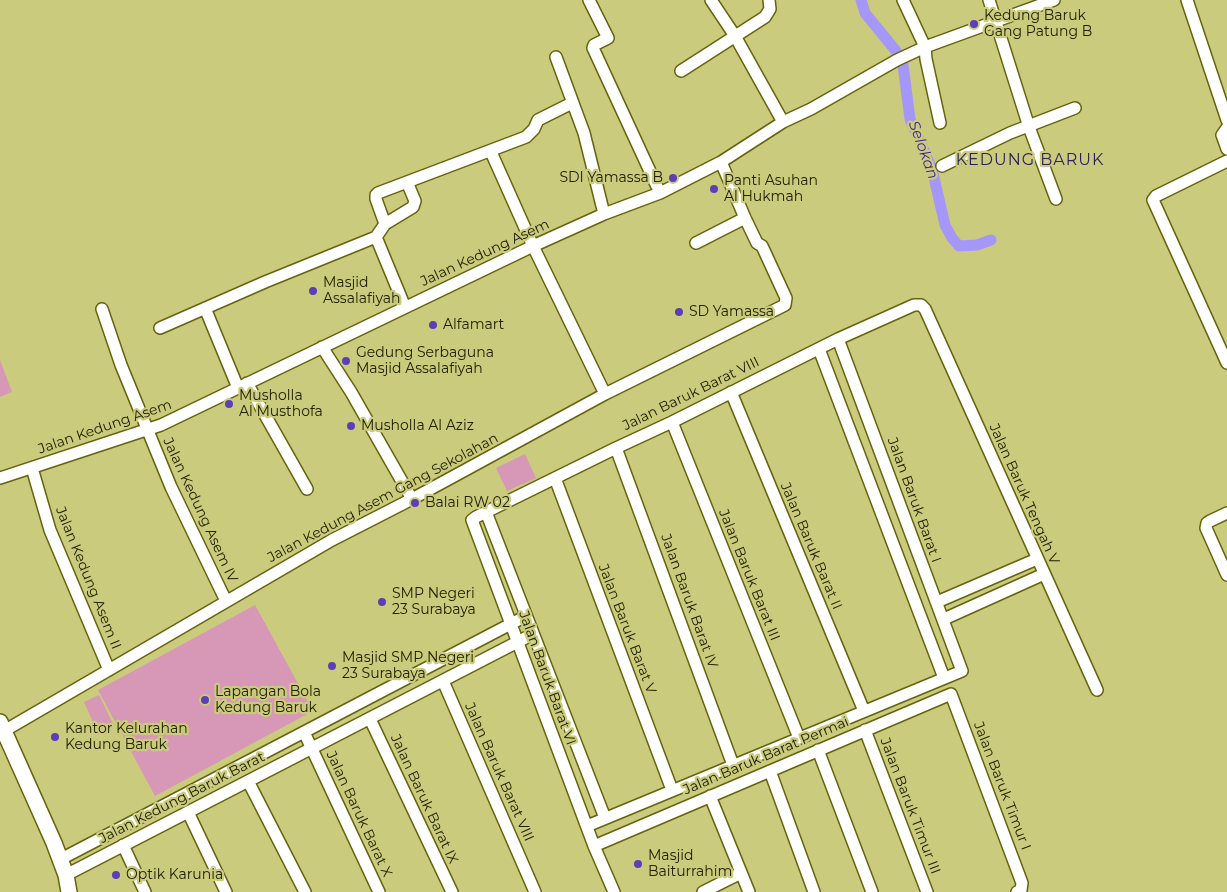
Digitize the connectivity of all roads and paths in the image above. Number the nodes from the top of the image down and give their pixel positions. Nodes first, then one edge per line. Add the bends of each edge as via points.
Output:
1 (589, 0) edge
2 (712, 0) edge
3 (768, 0) edge
4 (903, 0) edge
5 (989, 0) edge
6 (1054, 0) edge
7 (1187, 0) edge
8 (996, 21) junction
9 (735, 36) junction
10 (925, 47) junction
11 (556, 57) dead end
12 (680, 72) dead end
13 (572, 102) junction
14 (1075, 108) dead end
15 (1227, 120) edge
16 (782, 122) junction
17 (940, 123) dead end
18 (1029, 127) junction
19 (1227, 128) edge
20 (1227, 149) edge
21 (491, 152) junction
22 (1227, 161) edge
23 (721, 162) junction
24 (942, 166) dead end
25 (407, 182) junction
26 (660, 193) junction
27 (1056, 199) dead end
28 (604, 214) junction
29 (745, 218) junction
30 (385, 224) junction
31 (376, 237) junction
32 (696, 243) dead end
33 (534, 246) junction
34 (405, 307) junction
35 (205, 308) junction
36 (102, 309) dead end
37 (925, 309) joint
38 (160, 328) dead end
39 (838, 339) junction
40 (322, 347) junction
41 (819, 349) junction
42 (1227, 363) edge
43 (242, 386) junction
44 (731, 392) junction
45 (605, 394) junction
46 (672, 422) junction
47 (148, 431) junction
48 (616, 448) junction
49 (32, 468) junction
50 (0, 478) edge
51 (555, 478) junction
52 (307, 489) dead end
53 (412, 499) junction
54 (486, 512) junction
55 (1227, 513) edge
56 (472, 520) joint
57 (1037, 559) junction
58 (1044, 574) junction
59 (1227, 575) edge
60 (226, 601) junction
61 (936, 602) junction
62 (526, 616) junction
63 (944, 619) junction
64 (511, 624) junction
65 (534, 634) junction
66 (518, 642) junction
67 (109, 670) junction
68 (962, 670) joint
69 (944, 678) junction
70 (443, 681) junction
71 (1096, 690) dead end
72 (950, 694) joint
73 (864, 711) junction
74 (370, 719) junction
75 (2, 727) edge
76 (865, 730) junction
77 (304, 732) junction
78 (799, 738) junction
79 (312, 748) junction
80 (818, 750) junction
81 (733, 765) junction
82 (770, 771) junction
83 (248, 781) junction
84 (672, 790) junction
85 (710, 796) junction
86 (188, 812) junction
87 (605, 818) junction
88 (587, 826) junction
89 (123, 845) junction
90 (594, 846) junction
91 (60, 860) junction
92 (741, 873) junction
93 (66, 875) junction
94 (1019, 891) edge
95 (69, 892) edge
96 (145, 892) edge
97 (226, 892) edge
98 (305, 892) edge
99 (379, 892) edge
100 (452, 892) edge
101 (536, 892) edge
102 (614, 892) edge
103 (703, 892) edge
104 (749, 892) edge
105 (814, 892) edge
106 (872, 892) edge
107 (928, 892) edge

1 - 26 street via 608,38 593,48
2 - 9 street
3 - 9 street via 768,14
4 - 10 street
5 - 8 street
6 - 8 street, Jalan Kedung Asem
7 - 15 street
8 - 10 street, Jalan Kedung Asem
8 - 18 street
9 - 12 street
9 - 16 street
10 - 16 street, Jalan Kedung Asem
10 - 17 street
11 - 13 street
13 - 21 street via 538,120 526,137
13 - 28 street via 584,133
14 - 18 street
16 - 23 street, Jalan Kedung Asem
18 - 24 street
18 - 27 street
19 - 20 street via 1222,136
21 - 25 street
21 - 33 street
22 - 42 street via 1153,200
23 - 26 street, Jalan Kedung Asem
23 - 29 street
25 - 30 street via 415,201 413,207
25 - 30 street via 376,195
26 - 28 street, Jalan Kedung Asem
28 - 33 street, Jalan Kedung Asem
29 - 32 street
29 - 45 street, Jalan Kedung Asem Gang Sekolahan via 786,298 785,305
30 - 31 street
31 - 34 street
31 - 35 street
33 - 34 street, Jalan Kedung Asem
33 - 45 street
34 - 40 street, Jalan Kedung Asem
35 - 38 street
35 - 43 street
36 - 47 street, Jalan Kedung Asem IV
37 - 39 street, Jalan Baruk Barat VIII via 914,305
37 - 57 street, Jalan Baruk Tengah V
39 - 41 street, Jalan Baruk Barat VIII
39 - 61 street, Jalan Baruk Barat I
40 - 43 street, Jalan Kedung Asem
40 - 53 street
41 - 44 street, Jalan Baruk Barat VIII
41 - 69 street
43 - 47 street, Jalan Kedung Asem
43 - 52 street
44 - 46 street, Jalan Baruk Barat VIII
44 - 73 street, Jalan Baruk Barat II
45 - 53 street, Jalan Kedung Asem Gang Sekolahan
46 - 48 street, Jalan Baruk Barat VIII
46 - 78 street, Jalan Baruk Barat III
47 - 49 street, Jalan Kedung Asem
47 - 60 street, Jalan Kedung Asem IV
48 - 51 street, Jalan Baruk Barat VIII
48 - 81 street, Jalan Baruk Barat IV
49 - 50 street, Jalan Kedung Asem
49 - 67 street, Jalan Kedung Asem II via 50,530
51 - 54 street, Jalan Baruk Barat VIII
51 - 84 street, Jalan Baruk Barat V
53 - 60 street, Jalan Kedung Asem Gang Sekolahan via 332,540
54 - 56 street, Jalan Baruk Barat VIII
54 - 62 street, Jalan Baruk Barat VI
55 - 59 street via 1210,520 1206,528
56 - 64 street, Jalan Baruk Barat VI
57 - 58 street, Jalan Baruk Tengah V
57 - 61 street
58 - 63 street
58 - 71 street, Jalan Baruk Tengah V
60 - 67 street, Jalan Kedung Asem Gang Sekolahan
61 - 63 street, Jalan Baruk Barat I
62 - 64 street, Jalan Kedung Baruk Barat
62 - 65 street, Jalan Baruk Barat VI
63 - 68 street, Jalan Baruk Barat I
64 - 66 street, Jalan Baruk Barat VI
64 - 77 street, Jalan Kedung Baruk Barat
65 - 66 street, Jalan Kedung Baruk Barat
65 - 87 street, Jalan Baruk Barat VI
66 - 70 street, Jalan Kedung Baruk Barat
66 - 88 street, Jalan Baruk Barat VI
67 - 75 street, Jalan Kedung Asem Gang Sekolahan
68 - 69 street, Jalan Baruk Barat Permai
69 - 73 street, Jalan Baruk Barat Permai
70 - 74 street, Jalan Kedung Baruk Barat
70 - 101 street, Jalan Baruk Barat VIII
72 - 76 street, Jalan Baruk Barat Permai
72 - 94 street, Jalan Baruk Timur I via 1022,883
73 - 78 street, Jalan Baruk Barat Permai
74 - 79 street, Jalan Kedung Baruk Barat
74 - 100 street, Jalan Baruk Barat IX
75 - 91 street
76 - 80 street, Jalan Baruk Barat Permai
76 - 107 street, Jalan Baruk Timur III
77 - 79 street
77 - 91 street, Jalan Kedung Baruk Barat
78 - 81 street, Jalan Baruk Barat Permai
79 - 83 street, Jalan Kedung Baruk Barat
79 - 99 street, Jalan Baruk Barat X
80 - 82 street, Jalan Baruk Barat Permai
80 - 106 street
81 - 84 street, Jalan Baruk Barat Permai
82 - 85 street, Jalan Baruk Barat Permai
82 - 105 street
83 - 86 street, Jalan Kedung Baruk Barat
83 - 98 street
84 - 87 street, Jalan Baruk Barat Permai
85 - 90 street, Jalan Baruk Barat Permai
85 - 92 street
86 - 89 street, Jalan Kedung Baruk Barat
86 - 97 street
87 - 88 street, Jalan Baruk Barat Permai
88 - 90 street, Jalan Baruk Barat VI
89 - 93 street, Jalan Kedung Baruk Barat
89 - 96 street
90 - 102 street, Jalan Baruk Barat VI
91 - 93 street
92 - 103 street
92 - 104 street
93 - 95 street

